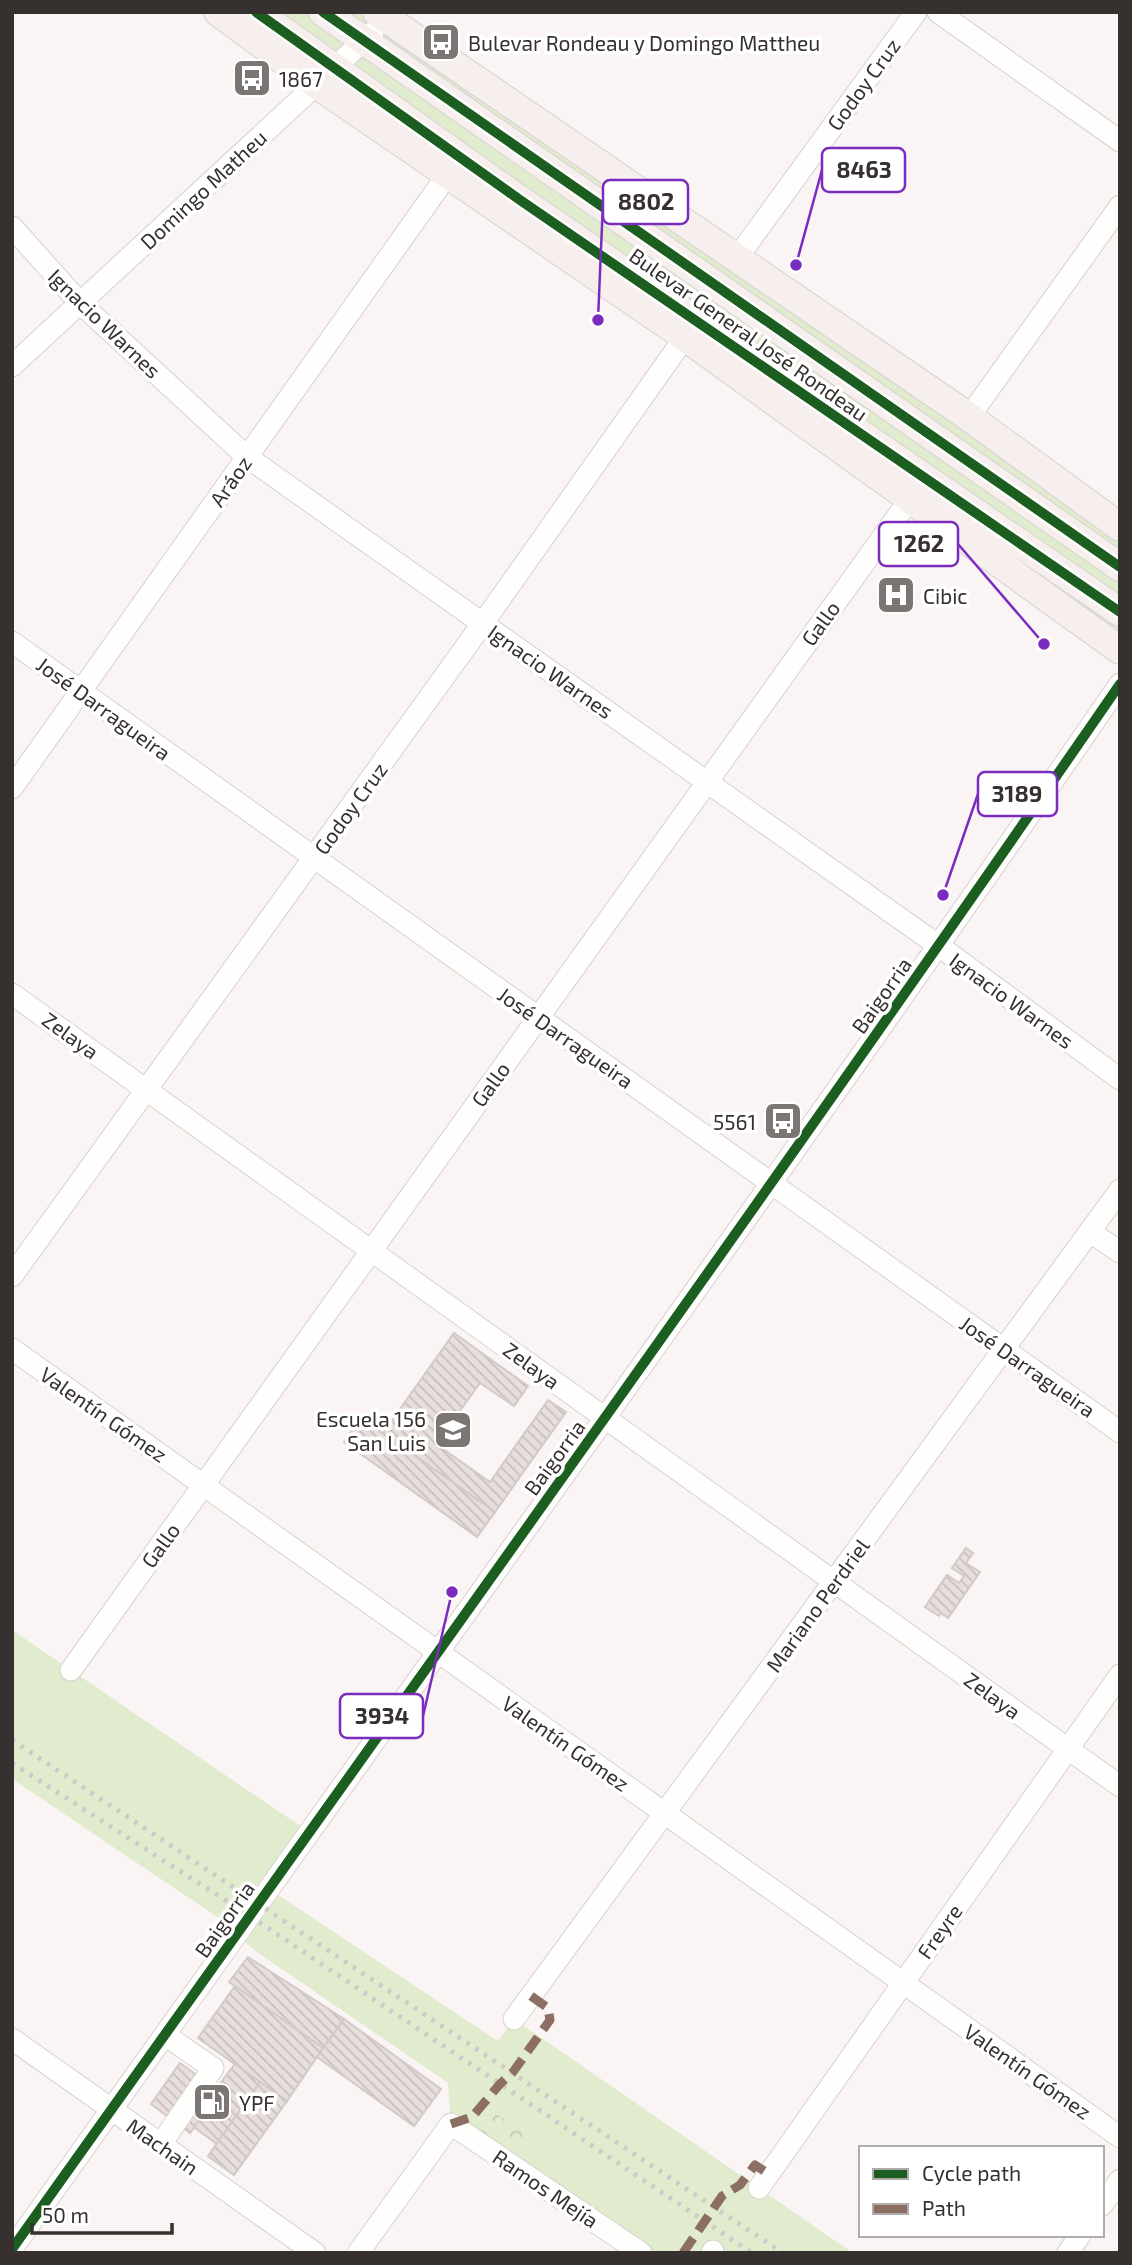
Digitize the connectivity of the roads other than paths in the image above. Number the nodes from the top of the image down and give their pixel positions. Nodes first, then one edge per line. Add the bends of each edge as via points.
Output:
1 (218, 12) edge
2 (256, 12) edge
3 (323, 12) edge
4 (916, 12) edge
5 (939, 12) edge
6 (387, 15) edge
7 (363, 41) junction
8 (325, 75) junction
9 (497, 94) junction
10 (1120, 141) edge
11 (448, 174) junction
12 (1120, 206) edge
13 (12, 228) edge
14 (634, 230) junction
15 (737, 258) junction
16 (80, 303) junction
17 (685, 337) junction
18 (12, 366) edge
19 (969, 417) junction
20 (845, 424) junction
21 (247, 457) junction
22 (869, 469) junction
23 (909, 499) junction
24 (1120, 527) edge
25 (1120, 567) edge
26 (1120, 612) edge
27 (483, 623) junction
28 (12, 642) edge
29 (1120, 650) edge
30 (1120, 684) edge
31 (81, 691) junction
32 (707, 781) junction
33 (12, 788) edge
34 (314, 858) junction
35 (939, 946) junction
36 (12, 994) edge
37 (538, 1017) junction
38 (1120, 1079) edge
39 (146, 1090) junction
40 (772, 1184) junction
41 (1120, 1190) edge
42 (1090, 1232) junction
43 (371, 1250) junction
44 (1120, 1252) edge
45 (12, 1276) edge
46 (12, 1349) edge
47 (1004, 1349) junction
48 (606, 1418) junction
49 (1120, 1432) edge
50 (203, 1485) junction
51 (834, 1581) junction
52 (437, 1651) junction
53 (71, 1670) dead end
54 (1120, 1675) edge
55 (1068, 1749) junction
56 (1120, 1786) edge
57 (665, 1813) junction
58 (903, 1982) junction
59 (514, 2019) dead end
60 (164, 2035) junction
61 (12, 2039) edge
62 (111, 2110) junction
63 (1120, 2137) edge
64 (161, 2144) junction
65 (1120, 2180) edge
66 (759, 2188) dead end
67 (1104, 2202) edge
68 (1079, 2237) edge
69 (12, 2249) edge
70 (315, 2253) edge
71 (358, 2253) edge
72 (641, 2253) edge
73 (1068, 2253) edge

1 - 8 main road, Bulevar General José Rondeau
2 - 8 main road, Bulevar General José Rondeau
3 - 7 main road, Bulevar General José Rondeau
4 - 15 street, Godoy Cruz
5 - 10 street
6 - 7 street, Domingo Matheu
6 - 9 main road
7 - 8 street, Domingo Matheu
7 - 14 main road, Bulevar General José Rondeau
8 - 11 main road, Bulevar General José Rondeau
8 - 16 street, Domingo Matheu
8 - 20 main road, Bulevar General José Rondeau via 520,200
9 - 14 main road
9 - 15 main road
11 - 17 main road, Bulevar General José Rondeau
11 - 21 street, Aráoz
12 - 19 street
13 - 16 street, Ignacio Warnes
14 - 25 main road, Bulevar General José Rondeau
15 - 19 main road
16 - 18 street, Domingo Matheu
16 - 21 street, Ignacio Warnes
17 - 22 main road, Bulevar General José Rondeau
17 - 27 street, Godoy Cruz
19 - 24 main road
20 - 22 main road
20 - 26 main road, Bulevar General José Rondeau
21 - 27 street, Ignacio Warnes
21 - 31 street, Aráoz
22 - 23 main road, Bulevar General José Rondeau
23 - 29 main road, Bulevar General José Rondeau
23 - 32 street, Gallo
27 - 32 street, Ignacio Warnes
27 - 34 street, Godoy Cruz
28 - 31 street, José Darragueira
30 - 35 street, Baigorria
31 - 33 street, Aráoz
31 - 34 street, José Darragueira
32 - 35 street, Ignacio Warnes
32 - 37 street, Gallo
34 - 37 street, José Darragueira
34 - 39 street, Godoy Cruz
35 - 38 street, Ignacio Warnes
35 - 40 street, Baigorria
36 - 39 street, Zelaya
37 - 40 street, José Darragueira
37 - 43 street, Gallo
39 - 43 street, Zelaya
39 - 45 street, Godoy Cruz
40 - 47 street, José Darragueira
40 - 48 street, Baigorria
41 - 42 street, Mariano Perdriel
42 - 44 street
42 - 47 street, Mariano Perdriel
43 - 48 street, Zelaya
43 - 50 street, Gallo
46 - 50 street, Valentín Gómez
47 - 49 street, José Darragueira
47 - 51 street, Mariano Perdriel
48 - 51 street, Zelaya
48 - 52 street, Baigorria
50 - 52 street, Valentín Gómez
50 - 53 street, Gallo
51 - 55 street, Zelaya
51 - 57 street, Mariano Perdriel
52 - 57 street, Valentín Gómez
52 - 60 street, Baigorria
54 - 55 street, Freyre
55 - 56 street, Zelaya
55 - 58 street, Freyre
57 - 58 street, Valentín Gómez
57 - 59 street, Mariano Perdriel
58 - 63 street, Valentín Gómez
58 - 66 street, Freyre
60 - 62 street, Baigorria
60 - 64 street via 213,2068
61 - 62 street, Machain
62 - 64 street, Machain
62 - 69 street, Baigorria
64 - 70 street, Machain
65 - 67 street
68 - 73 street
71 - 72 street, Ramos Mejía via 451,2124

